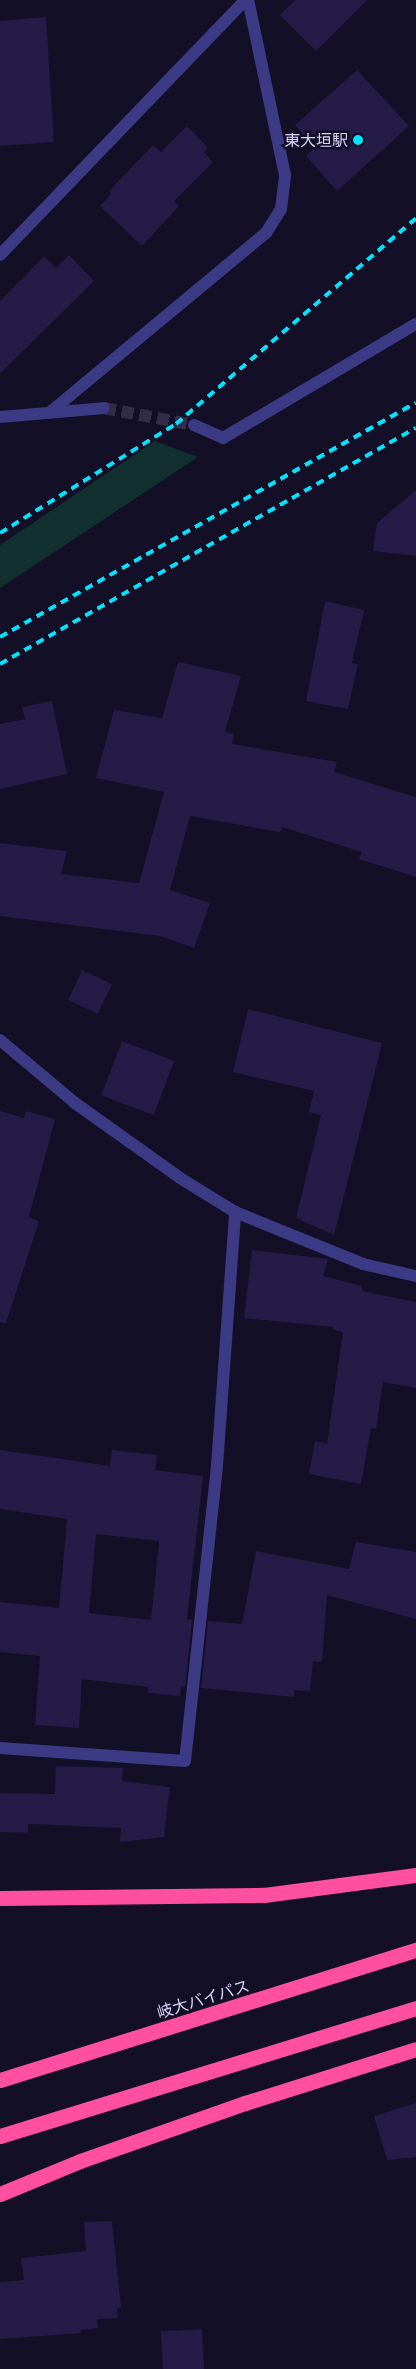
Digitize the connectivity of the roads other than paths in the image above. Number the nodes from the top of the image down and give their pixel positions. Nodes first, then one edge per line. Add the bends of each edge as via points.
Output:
1 (246, 0) edge
2 (0, 254) edge
3 (416, 324) edge
4 (104, 408) tunnel mouth
5 (49, 413) junction
6 (0, 417) edge
7 (194, 425) tunnel mouth
8 (0, 1040) edge
9 (235, 1212) junction
10 (416, 1276) edge
11 (0, 1748) edge
12 (416, 1875) edge
13 (0, 1898) edge
14 (416, 1950) edge
15 (416, 2008) edge
16 (416, 2049) edge
17 (0, 2080) edge
18 (0, 2136) edge
19 (0, 2194) edge

1 - 2 street
1 - 5 street via 285,175 281,210 266,233
3 - 7 street via 223,438
4 - 5 street
5 - 6 street
8 - 9 street via 75,1103 180,1178
9 - 10 street via 363,1264
9 - 11 street via 217,1466 185,1761
12 - 13 highway via 264,1895
14 - 17 highway, 岐大バイパス
15 - 18 highway
16 - 19 highway via 245,2103 80,2161

